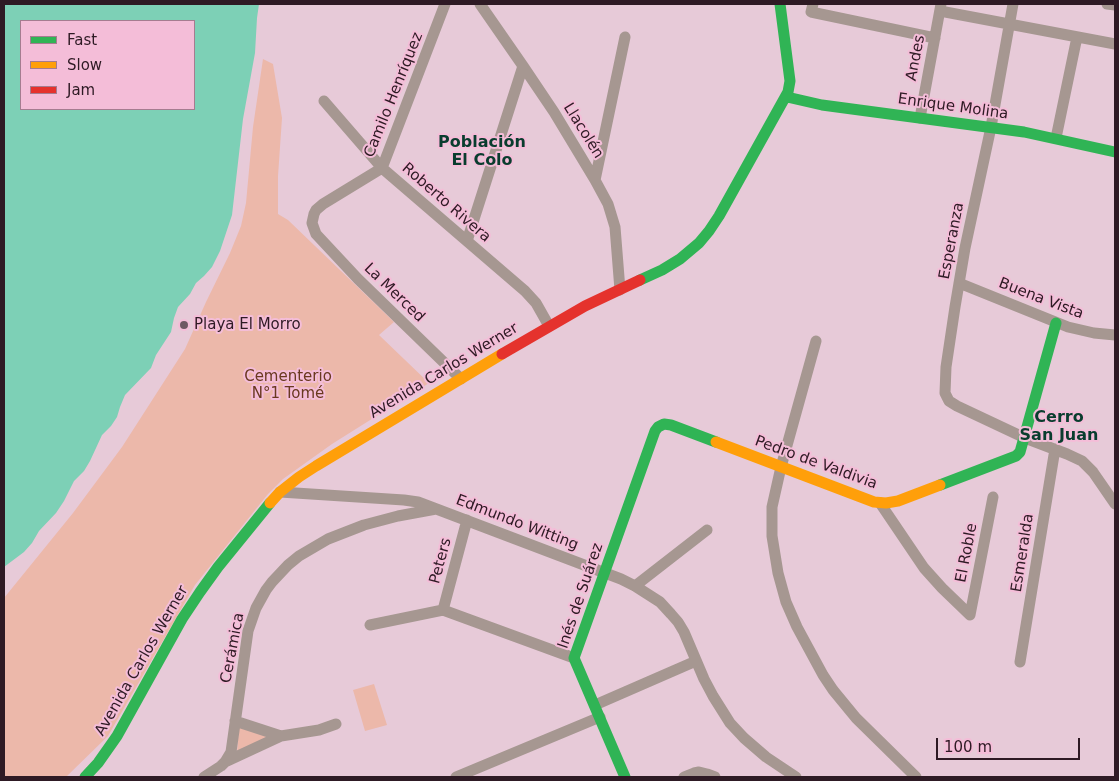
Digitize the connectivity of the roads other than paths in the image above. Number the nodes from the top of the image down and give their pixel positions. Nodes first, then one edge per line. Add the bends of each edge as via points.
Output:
1 (446, 4) edge
2 (480, 4) edge
3 (780, 4) edge
4 (1012, 4) edge
5 (1107, 4) edge
6 (1115, 5) edge
7 (812, 8) edge
8 (940, 8) edge
9 (1009, 24) junction
10 (625, 37) dead end
11 (1077, 37) junction
12 (935, 38) junction
13 (1115, 44) edge
14 (523, 66) junction
15 (787, 97) junction
16 (324, 101) dead end
17 (920, 118) junction
18 (990, 127) junction
19 (1056, 138) junction
20 (1115, 152) edge
21 (382, 168) junction
22 (595, 180) junction
23 (312, 223) joint
24 (467, 241) junction
25 (959, 283) junction
26 (620, 290) junction
27 (1056, 323) junction
28 (549, 326) junction
29 (1115, 335) edge
30 (816, 341) dead end
31 (461, 379) junction
32 (662, 425) joint
33 (1025, 438) junction
34 (1056, 449) junction
35 (781, 467) junction
36 (280, 492) junction
37 (993, 497) dead end
38 (880, 502) junction
39 (1115, 504) edge
40 (438, 508) junction
41 (467, 520) junction
42 (707, 530) dead end
43 (605, 573) junction
44 (635, 586) junction
45 (443, 610) junction
46 (970, 615) joint
47 (370, 625) dead end
48 (574, 658) junction
49 (696, 661) junction
50 (1020, 662) dead end
51 (595, 705) junction
52 (600, 717) junction
53 (236, 721) junction
54 (336, 724) dead end
55 (281, 736) junction
56 (225, 762) junction
57 (85, 777) edge
58 (204, 777) edge
59 (456, 777) edge
60 (626, 777) edge
61 (684, 777) edge
62 (715, 777) edge
63 (796, 777) edge
64 (916, 777) edge

1 - 21 street, Camilo Henríquez
2 - 14 street, Llacolén
3 - 15 main road, Avenida Carlos Werner via 790,81
4 - 9 street, Esperanza
5 - 6 street
7 - 12 street
8 - 9 street
8 - 12 street, Andes
9 - 11 street
9 - 18 street, Esperanza
10 - 22 street
11 - 13 street
11 - 19 street
12 - 17 street, Andes
14 - 22 street, Llacolén
14 - 24 street
15 - 17 main road, Enrique Molina
15 - 26 main road, Avenida Carlos Werner via 705,237 671,265
16 - 21 street, Roberto Rivera
17 - 18 main road, Enrique Molina
18 - 19 main road, Enrique Molina
18 - 25 street, Esperanza
19 - 20 main road, Enrique Molina
21 - 23 street, Camilo Henríquez via 323,204 316,210
21 - 24 street, Roberto Rivera
22 - 26 street, Llacolén via 613,220
23 - 31 street, La Merced via 316,234 352,273
24 - 28 street, Roberto Rivera via 525,291
25 - 27 street, Buena Vista
25 - 33 street, Esperanza via 946,367 946,397 957,406
26 - 28 main road, Avenida Carlos Werner
27 - 29 street, Buena Vista
27 - 33 main road
28 - 31 main road, Avenida Carlos Werner
30 - 35 street
31 - 36 main road, Avenida Carlos Werner via 316,466
32 - 35 main road, Pedro de Valdivia via 671,425
32 - 43 main road, Inés de Suárez via 655,431
33 - 34 street
33 - 38 main road via 1022,450 1016,456 905,499
34 - 39 street via 1088,466
34 - 50 street, Esmeralda
35 - 38 main road, Pedro de Valdivia
35 - 64 street via 772,507 772,536 778,573 792,616 833,690 856,718
36 - 40 street, Edmundo Witting via 411,500
36 - 57 main road, Avenida Carlos Werner via 200,592 117,736
37 - 46 street, El Roble
38 - 46 street, Pedro de Valdivia via 924,568
40 - 41 street, Edmundo Witting
40 - 53 street, Cerámica via 372,523 337,535 299,556 279,574 260,599 250,625
41 - 43 street, Edmundo Witting
41 - 45 street, Peters
42 - 44 street
43 - 44 street, Edmundo Witting
43 - 48 main road, Inés de Suárez
44 - 49 street, Edmundo Witting via 672,614
45 - 47 street
45 - 48 street
48 - 51 main road, Inés de Suárez
49 - 51 street
49 - 63 street, Edmundo Witting via 713,696 744,738
51 - 52 main road, Inés de Suárez
52 - 59 street
52 - 60 main road, Inés de Suárez
53 - 55 street
53 - 56 street, Cerámica via 231,752
54 - 55 street
55 - 56 street
56 - 58 street
61 - 62 street via 699,772

